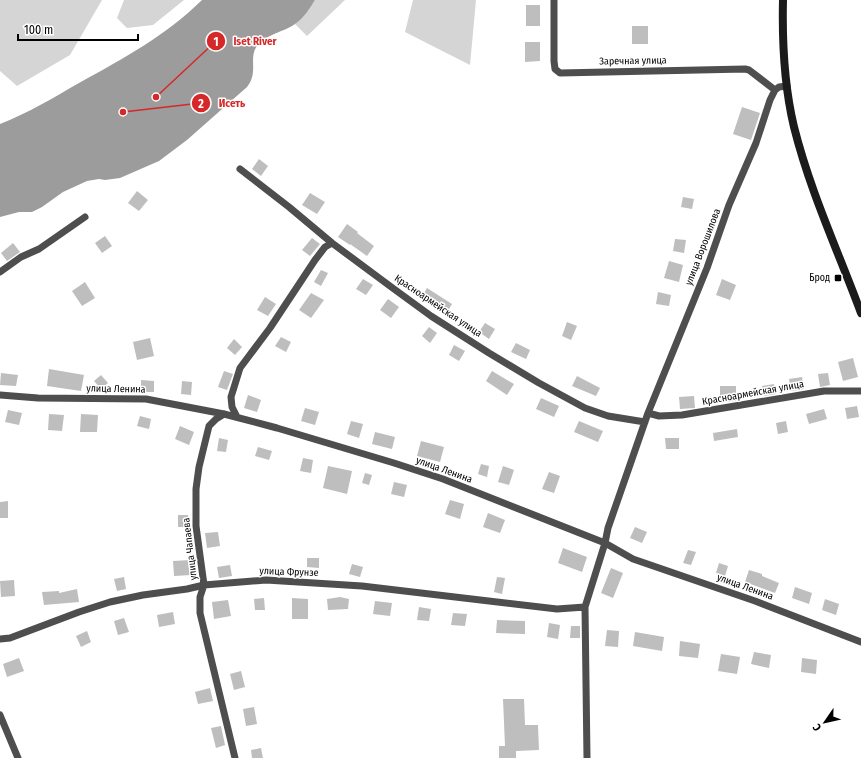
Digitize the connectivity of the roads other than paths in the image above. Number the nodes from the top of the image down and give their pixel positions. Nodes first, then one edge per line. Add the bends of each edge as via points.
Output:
1 (554, 0) edge
2 (783, 0) edge
3 (787, 86) junction
4 (775, 90) junction
5 (240, 169) dead end
6 (85, 217) dead end
7 (332, 243) junction
8 (0, 272) edge
9 (861, 313) edge
10 (861, 391) edge
11 (0, 396) edge
12 (648, 413) junction
13 (224, 414) junction
14 (237, 417) junction
15 (644, 422) junction
16 (605, 543) junction
17 (204, 585) junction
18 (584, 607) junction
19 (0, 639) edge
20 (861, 642) edge
21 (0, 715) edge
22 (18, 758) edge
23 (235, 758) edge
24 (587, 758) edge

1 - 4 street, Заречная улица via 554,61 555,68 560,73 745,69
2 - 3 main road via 783,57
3 - 4 street
3 - 9 main road via 804,160
4 - 12 street, улица Ворошилова
5 - 7 street, Красноармейская улица
6 - 8 street
7 - 14 street via 315,260 240,368 231,397
7 - 15 street, Красноармейская улица via 431,316 539,383 596,413
10 - 12 street, Красноармейская улица via 824,391 682,415 659,416
11 - 13 street, улица Ленина via 146,399
12 - 15 street, улица Ворошилова
13 - 14 street, улица Ленина
13 - 17 street, улица Чапаева via 209,426 196,489 196,526
14 - 16 street, улица Ленина via 443,479
15 - 16 street, улица Ворошилова
16 - 18 street, улица Ворошилова
16 - 20 street, улица Ленина via 633,559 748,598
17 - 18 street, улица Фрунзе via 266,580 304,582 557,608
17 - 19 street, улица Фрунзе via 110,602 10,638
17 - 23 street, улица Чапаева via 200,598 200,613
18 - 24 street, улица Ворошилова
21 - 22 street

